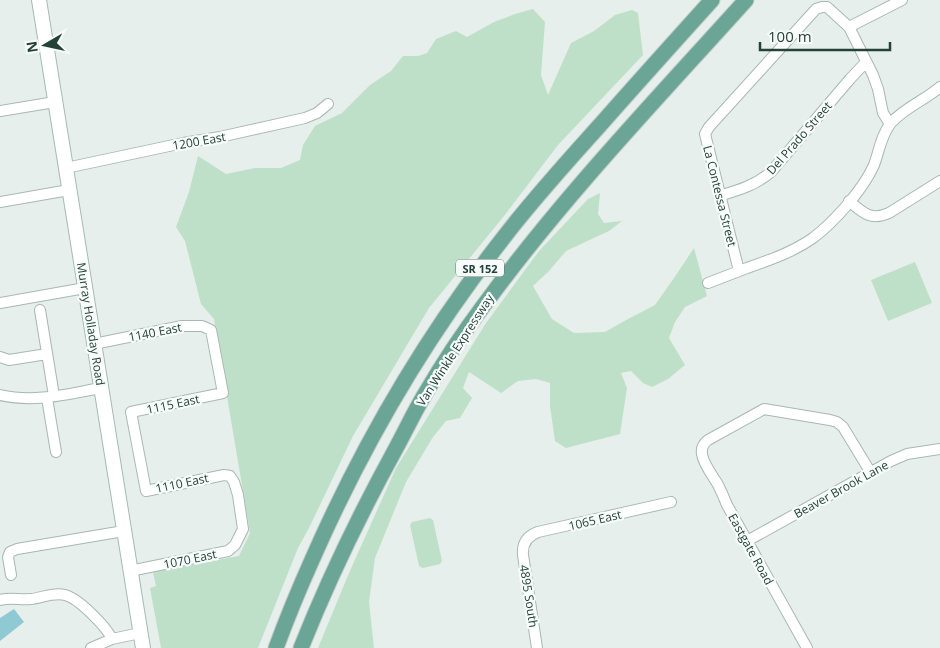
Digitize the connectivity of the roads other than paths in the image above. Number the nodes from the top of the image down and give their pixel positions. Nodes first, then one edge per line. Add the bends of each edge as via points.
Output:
1 (39, 0) edge
2 (712, 0) edge
3 (746, 0) edge
4 (902, 0) edge
5 (849, 27) junction
6 (866, 62) junction
7 (940, 87) edge
8 (55, 102) junction
9 (328, 104) dead end
10 (0, 111) edge
11 (890, 124) junction
12 (66, 168) junction
13 (940, 181) edge
14 (69, 190) junction
15 (720, 196) junction
16 (849, 201) junction
17 (0, 202) edge
18 (739, 271) junction
19 (708, 283) dead end
20 (85, 288) junction
21 (0, 303) edge
22 (40, 310) dead end
23 (94, 344) junction
24 (47, 354) junction
25 (0, 357) edge
26 (101, 388) junction
27 (223, 393) joint
28 (0, 395) edge
29 (51, 397) junction
30 (940, 449) edge
31 (138, 450) joint
32 (56, 452) dead end
33 (871, 473) junction
34 (230, 476) joint
35 (671, 502) dead end
36 (124, 531) junction
37 (747, 541) junction
38 (524, 544) joint
39 (130, 571) junction
40 (11, 575) dead end
41 (0, 600) edge
42 (140, 633) junction
43 (112, 638) junction
44 (91, 648) edge
45 (143, 648) edge
46 (276, 648) edge
47 (301, 648) edge
48 (533, 648) edge
49 (537, 648) edge
50 (807, 648) edge

1 - 8 main road, Murray Holladay Road
2 - 46 main road, Van Winkle Expressway / SR 152 via 538,195 441,322 356,465
3 - 47 main road, Van Winkle Expressway / SR 152 via 543,228 454,348 424,395 376,484
4 - 5 street
5 - 6 street, La Contessa Street
5 - 15 street, La Contessa Street via 827,7 816,9 706,131
6 - 11 street, La Contessa Street via 876,82 883,113
6 - 15 street, Del Prado Street via 771,172 746,188
7 - 11 street
8 - 10 street
8 - 12 main road, Murray Holladay Road
9 - 12 street, 1200 East via 305,118
11 - 16 street via 874,166
12 - 14 main road, Murray Holladay Road
13 - 16 street via 882,216 865,214
14 - 17 street
14 - 20 main road, Murray Holladay Road
15 - 18 street, La Contessa Street
16 - 18 street via 824,228 803,244 781,256
18 - 19 street
20 - 21 street
20 - 23 main road, Murray Holladay Road
22 - 24 street
23 - 26 main road, Murray Holladay Road
23 - 27 street, 1140 East via 182,326 202,326 211,330
24 - 25 street via 9,360
24 - 29 street
26 - 29 street
26 - 36 main road, Murray Holladay Road
27 - 31 street, 1115 East via 131,412
28 - 29 street via 20,399
29 - 32 street
30 - 33 street, Beaver Brook Lane via 907,454
31 - 34 street, 1110 East via 146,491
33 - 37 street, Beaver Brook Lane
33 - 37 street, Eastgate Road via 838,422 764,409 705,442 701,452
34 - 39 street, 1070 East via 238,495 243,529 235,545 228,551
35 - 38 street, 1065 East via 538,532
36 - 39 main road, Murray Holladay Road
36 - 40 street via 17,549 8,557
37 - 50 street, Eastgate Road
38 - 49 street, 4895 South
39 - 42 main road, Murray Holladay Road
41 - 43 street via 65,595 84,607
42 - 43 street
42 - 45 main road, Murray Holladay Road
43 - 44 street
48 - 49 street

